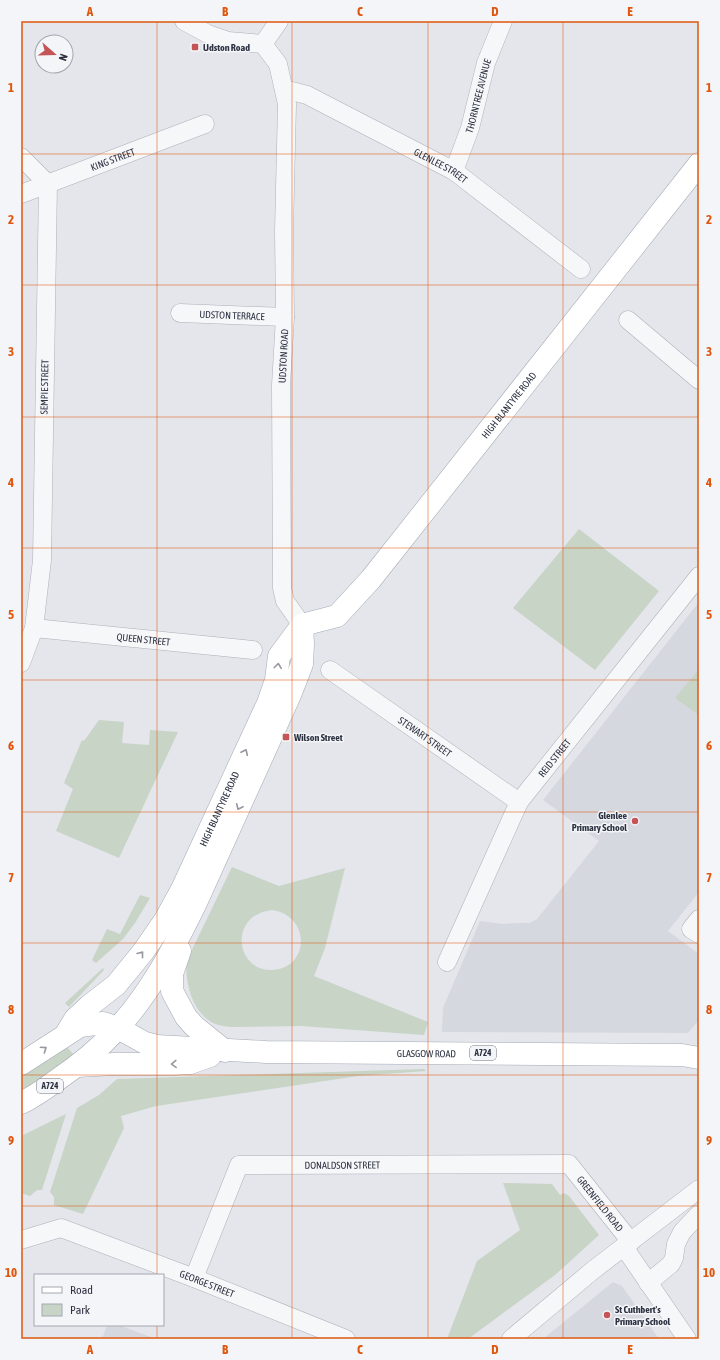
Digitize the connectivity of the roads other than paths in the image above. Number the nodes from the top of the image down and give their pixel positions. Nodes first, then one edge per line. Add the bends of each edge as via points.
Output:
1 (184, 21) edge
2 (279, 21) edge
3 (503, 21) edge
4 (263, 44) junction
5 (284, 89) junction
6 (205, 124) dead end
7 (21, 157) edge
8 (699, 164) edge
9 (454, 171) junction
10 (48, 184) junction
11 (21, 194) edge
12 (581, 268) dead end
13 (180, 313) dead end
14 (284, 317) junction
15 (628, 320) dead end
16 (699, 380) edge
17 (699, 576) edge
18 (302, 625) junction
19 (34, 628) junction
20 (253, 650) dead end
21 (21, 663) edge
22 (330, 670) dead end
23 (519, 802) junction
24 (195, 904) junction
25 (699, 918) edge
26 (699, 934) edge
27 (447, 962) dead end
28 (116, 985) junction
29 (118, 1028) junction
30 (66, 1034) junction
31 (225, 1051) junction
32 (699, 1058) edge
33 (21, 1064) edge
34 (77, 1066) junction
35 (21, 1103) edge
36 (569, 1164) joint
37 (699, 1189) edge
38 (699, 1214) edge
39 (21, 1240) edge
40 (627, 1245) junction
41 (194, 1278) junction
42 (648, 1283) junction
43 (346, 1339) edge
44 (511, 1339) edge
45 (687, 1339) edge

1 - 4 street via 228,41
2 - 4 street
3 - 9 street, THORNTREE AVENUE via 486,64 470,128
4 - 5 street, UDSTON ROAD via 278,64
5 - 9 street, GLENLEE STREET via 307,95
5 - 14 street, UDSTON ROAD via 287,104
6 - 10 street, KING STREET
7 - 10 street
8 - 18 main road, HIGH BLANTYRE ROAD via 371,579 337,616
9 - 12 street, GLENLEE STREET
10 - 11 street, KING STREET
10 - 19 street, SEMPIE STREET via 42,560
13 - 14 street, UDSTON TERRACE
14 - 18 street, UDSTON ROAD via 281,385 282,588 285,601
15 - 16 street
17 - 23 street, REID STREET
18 -> 24 main road, HIGH BLANTYRE ROAD via 302,664
28 -> 18 main road, HIGH BLANTYRE ROAD via 143,952 182,889 268,703 276,680 279,656
19 - 20 street, QUEEN STREET
19 - 21 street, SEMPIE STREET
22 - 23 street, STEWART STREET
23 - 27 street, REID STREET
24 - 29 main road via 160,971
24 - 31 main road via 172,974 172,992 194,1026
25 - 26 street via 691,929
28 - 29 main road via 112,1005
28 - 30 main road via 89,1006
29 - 30 main road, A724 via 103,1023 87,1024
29 - 31 main road, GLASGOW ROAD / A724 via 145,1043 157,1046
29 - 34 main road
33 -> 30 main road, A724
31 - 32 main road, GLASGOW ROAD / A724 via 682,1054
31 -> 34 main road, GLASGOW ROAD / A724 via 190,1063
34 - 35 main road, A724
36 - 40 street, GREENFIELD ROAD
36 - 41 street, DONALDSON STREET via 239,1165
37 - 40 street
38 - 42 street via 682,1232 671,1264
39 - 41 street, GEORGE STREET via 61,1228
40 - 42 street, GREENFIELD ROAD
40 - 44 street
41 - 43 street, GEORGE STREET
42 - 45 street, GREENFIELD ROAD

